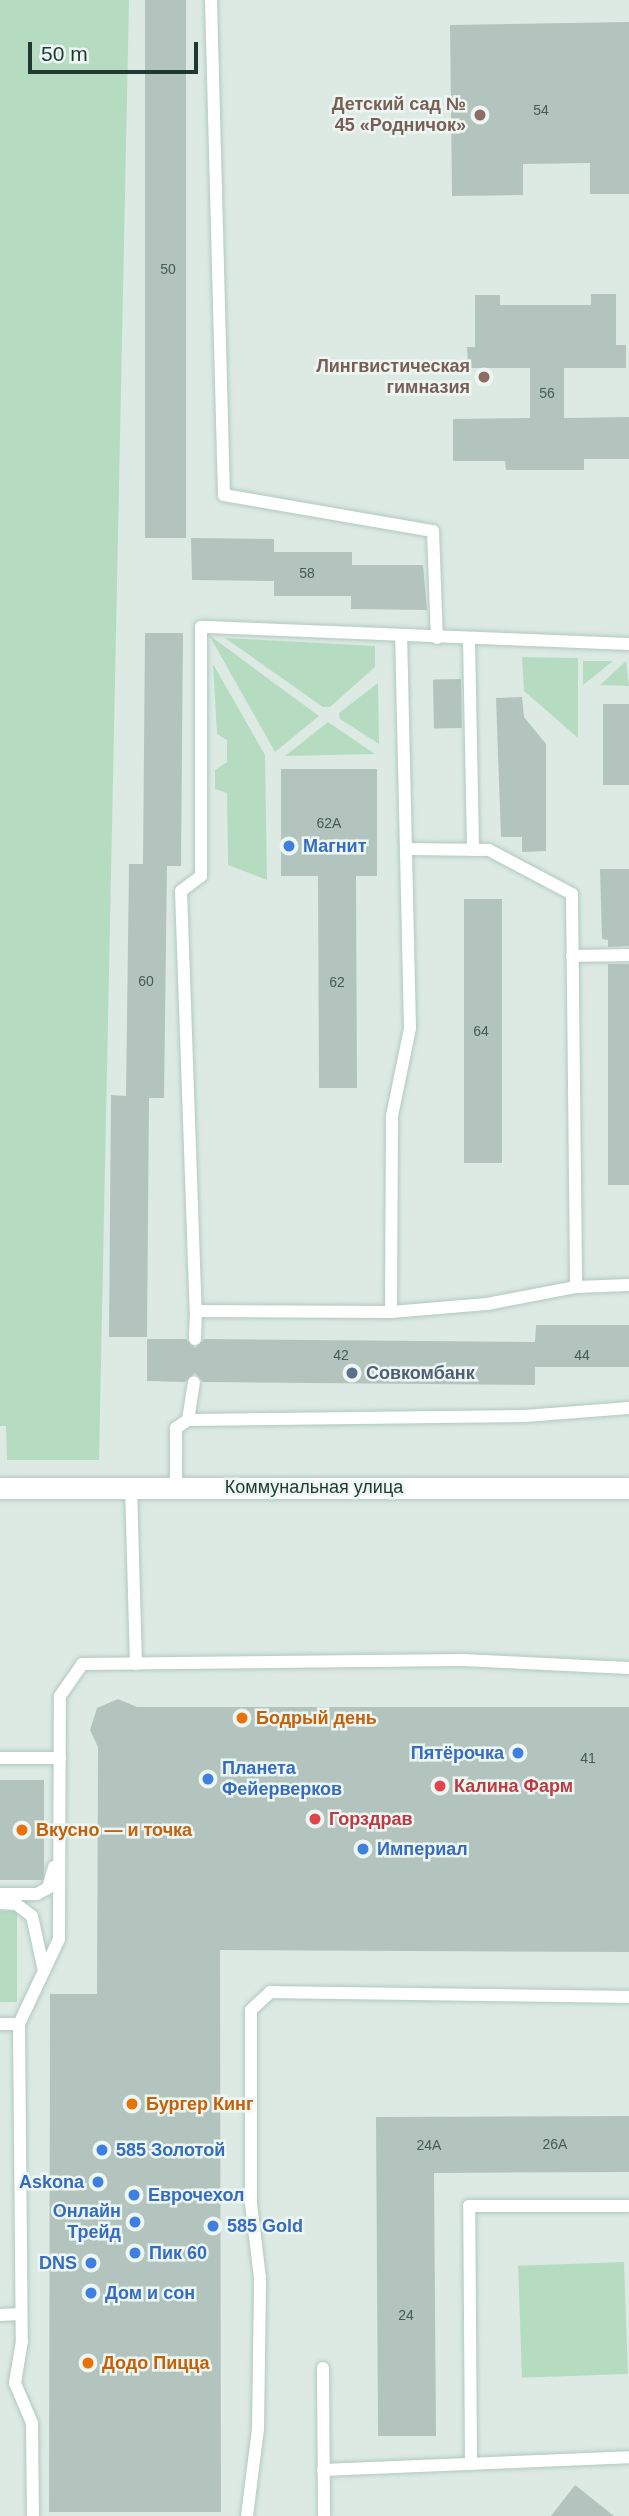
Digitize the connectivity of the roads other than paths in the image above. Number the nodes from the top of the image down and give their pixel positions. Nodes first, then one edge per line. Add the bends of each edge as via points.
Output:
1 (211, 0) edge
2 (401, 637) junction
3 (437, 638) junction
4 (470, 639) junction
5 (629, 644) edge
6 (406, 849) junction
7 (473, 850) junction
8 (629, 955) edge
9 (572, 957) junction
10 (629, 1285) edge
11 (576, 1287) junction
12 (196, 1311) junction
13 (391, 1312) junction
14 (194, 1339) dead end
15 (194, 1382) dead end
16 (629, 1408) edge
17 (188, 1420) junction
18 (131, 1486) junction
19 (176, 1486) junction
20 (0, 1488) edge
21 (629, 1488) edge
22 (136, 1664) junction
23 (629, 1668) edge
24 (0, 1758) edge
25 (57, 1758) junction
26 (0, 1894) edge
27 (0, 1903) edge
28 (44, 1971) junction
29 (629, 1997) edge
30 (0, 2024) edge
31 (19, 2024) junction
32 (629, 2206) edge
33 (21, 2314) junction
34 (0, 2315) edge
35 (324, 2368) dead end
36 (629, 2457) edge
37 (471, 2461) junction
38 (323, 2470) junction
39 (33, 2516) edge
40 (247, 2516) edge
41 (324, 2516) edge

1 - 3 lane via 224,495 433,531
2 - 3 lane
2 - 6 lane
2 - 12 lane via 201,627 201,876 181,891
3 - 4 lane
4 - 5 lane
4 - 7 lane
6 - 7 lane
6 - 13 lane via 410,1028 391,1116
7 - 9 lane via 489,850 572,894
8 - 9 lane
9 - 11 lane
10 - 11 lane
11 - 13 lane via 487,1304
12 - 13 lane
12 - 14 lane
15 - 17 lane
16 - 17 lane via 525,1416
17 - 19 lane via 176,1428
18 - 19 main road, Коммунальная улица
18 - 20 main road, Коммунальная улица
18 - 22 lane
19 - 21 main road, Коммунальная улица
22 - 23 lane via 463,1661
22 - 25 lane via 82,1664 60,1696
24 - 25 lane
25 - 26 lane via 54,1877 48,1888 37,1894
25 - 28 lane via 59,1939
27 - 28 lane via 16,1904 32,1916
28 - 31 lane
29 - 40 lane via 270,1992 251,2010 251,2204 260,2292 258,2429
30 - 31 lane
31 - 33 lane
32 - 37 lane via 469,2206
33 - 34 lane
33 - 39 lane via 15,2383 32,2423
35 - 38 lane
36 - 37 lane
37 - 38 lane
38 - 41 lane

